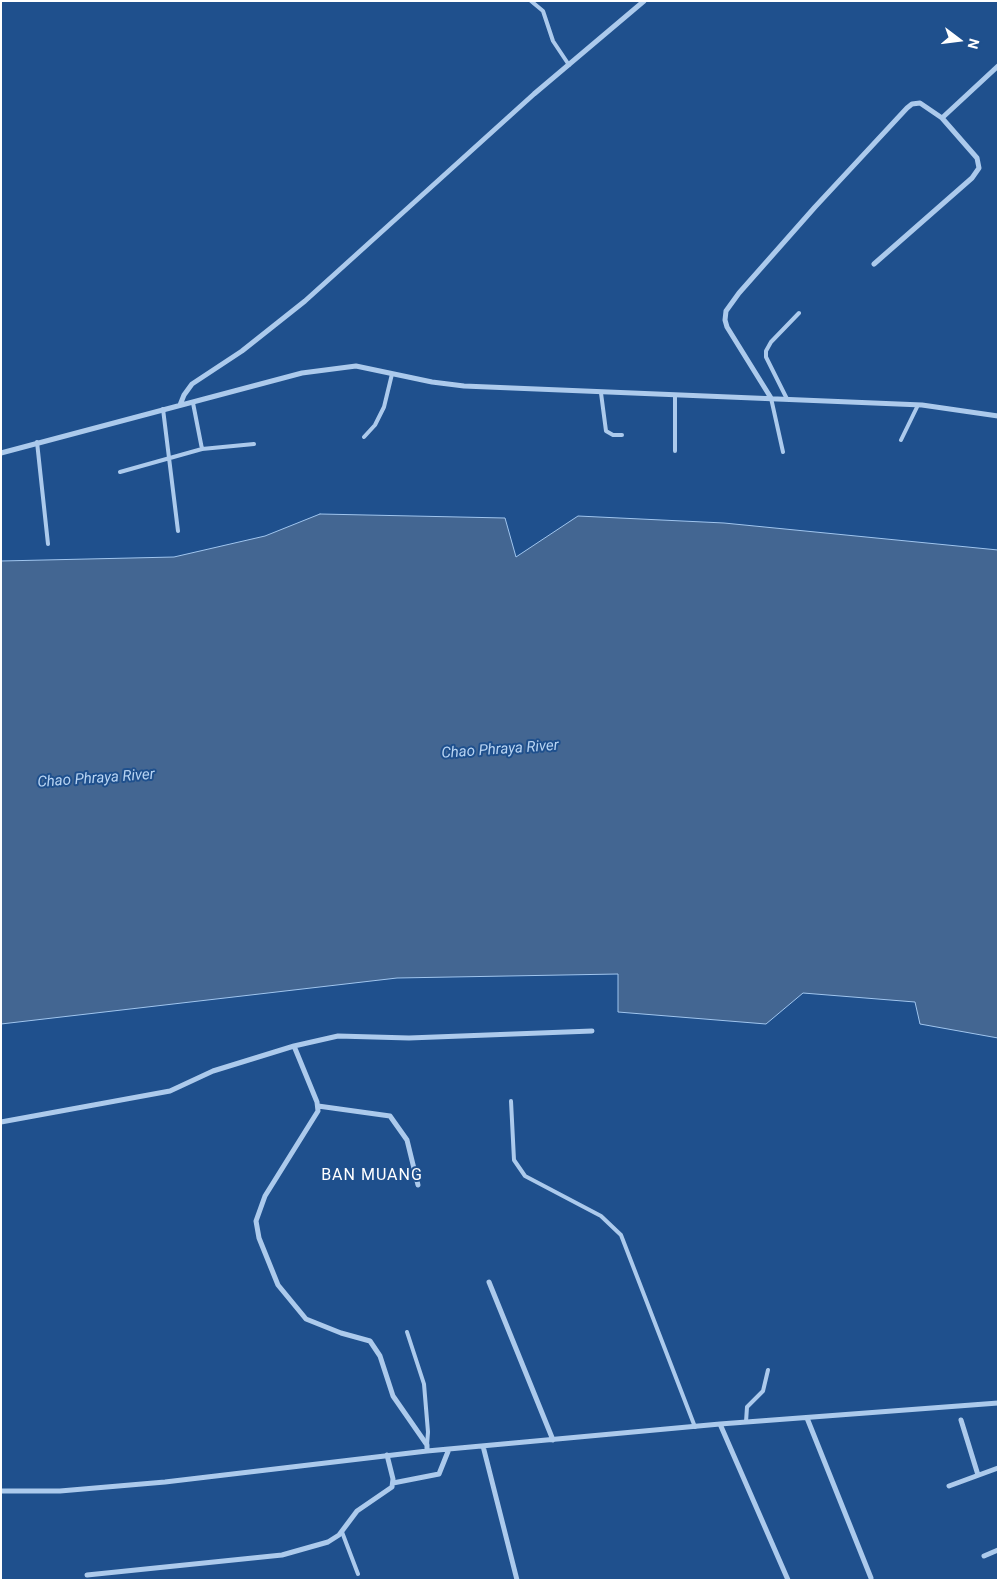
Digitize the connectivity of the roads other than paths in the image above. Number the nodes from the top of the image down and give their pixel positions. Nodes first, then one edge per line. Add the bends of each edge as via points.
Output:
1 (531, 1) edge
2 (644, 1) edge
3 (569, 65) junction
4 (998, 66) edge
5 (942, 118) junction
6 (874, 264) dead end
7 (799, 313) dead end
8 (392, 374) junction
9 (601, 393) junction
10 (674, 395) junction
11 (771, 398) junction
12 (787, 399) junction
13 (193, 403) junction
14 (180, 405) junction
15 (918, 405) junction
16 (163, 409) junction
17 (998, 416) edge
18 (622, 435) dead end
19 (364, 437) dead end
20 (901, 440) dead end
21 (37, 442) junction
22 (254, 444) dead end
23 (202, 449) junction
24 (675, 451) dead end
25 (1, 452) edge
26 (783, 452) dead end
27 (169, 457) junction
28 (120, 472) dead end
29 (178, 530) dead end
30 (48, 544) dead end
31 (592, 1031) dead end
32 (294, 1046) junction
33 (511, 1101) dead end
34 (318, 1106) junction
35 (1, 1122) edge
36 (418, 1184) dead end
37 (489, 1282) dead end
38 (407, 1332) dead end
39 (768, 1370) dead end
40 (998, 1403) edge
41 (807, 1418) junction
42 (961, 1420) dead end
43 (746, 1422) junction
44 (720, 1424) junction
45 (695, 1427) junction
46 (553, 1440) junction
47 (483, 1446) junction
48 (427, 1448) junction
49 (449, 1449) junction
50 (387, 1455) junction
51 (998, 1468) edge
52 (978, 1475) junction
53 (393, 1483) junction
54 (949, 1486) dead end
55 (1, 1492) edge
56 (341, 1531) junction
57 (998, 1550) edge
58 (984, 1556) dead end
59 (358, 1574) dead end
60 (88, 1575) dead end
61 (871, 1578) dead end
62 (517, 1580) edge
63 (788, 1580) edge

1 - 3 lane via 543,12 553,41
2 - 3 street
3 - 14 street via 279,323 192,384
4 - 5 street
5 - 6 street via 977,158 977,173
5 - 11 street via 920,104 907,108 815,207 726,311 727,327
7 - 12 lane via 767,346 766,351
8 - 9 street via 464,386
8 - 13 street via 356,366 321,370
8 - 19 lane via 384,407
9 - 10 street
9 - 18 lane via 606,430 613,435
10 - 11 street
10 - 24 lane
11 - 12 street
11 - 26 lane
12 - 15 street
13 - 14 street
13 - 23 lane
14 - 16 street
15 - 17 street
15 - 20 lane
16 - 21 street
16 - 27 lane
21 - 25 street
21 - 30 lane
22 - 23 lane
23 - 27 lane
27 - 28 lane
27 - 29 lane
31 - 32 street via 409,1038 338,1036
32 - 34 street
32 - 35 street via 214,1071 170,1091
33 - 45 lane via 514,1160 525,1176 601,1216 621,1235
34 - 36 street via 390,1116 407,1140
34 - 48 street via 262,1201 256,1221 259,1238 278,1285 306,1319 370,1341 380,1356 393,1396
37 - 46 street
38 - 48 lane via 424,1384
39 - 43 lane via 764,1391 746,1407
40 - 41 street
41 - 43 street
41 - 61 street
42 - 52 street
43 - 44 street
44 - 45 street
44 - 63 street
45 - 46 street
46 - 47 street
47 - 49 street
47 - 62 street
48 - 49 street
48 - 50 street
49 - 53 street via 439,1474
50 - 53 street
50 - 55 street via 165,1482 60,1491
51 - 52 street
52 - 54 street
53 - 56 street via 387,1492 357,1511
56 - 59 lane
56 - 60 street via 328,1542 282,1555
57 - 58 street

